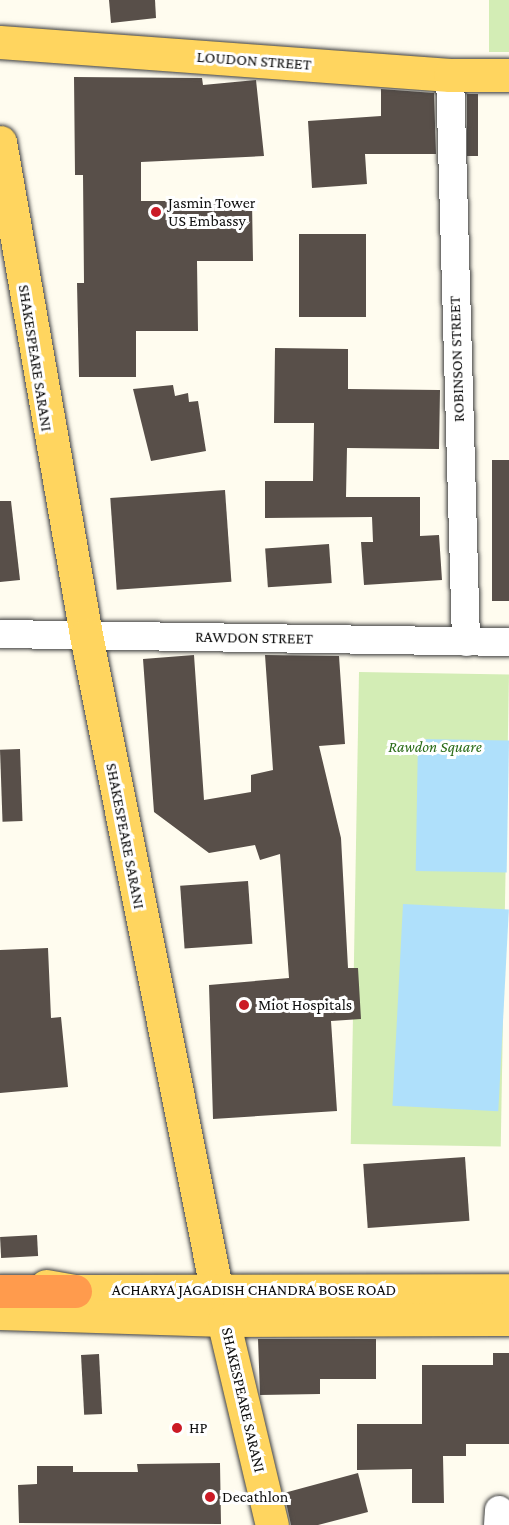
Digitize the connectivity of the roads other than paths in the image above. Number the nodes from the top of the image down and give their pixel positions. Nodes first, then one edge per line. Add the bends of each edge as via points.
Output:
1 (0, 42) edge
2 (450, 75) junction
3 (509, 75) edge
4 (0, 142) edge
5 (0, 633) edge
6 (86, 635) junction
7 (466, 642) junction
8 (509, 642) edge
9 (0, 1279) edge
10 (509, 1290) edge
11 (0, 1291) edge
12 (75, 1291) junction
13 (220, 1305) junction
14 (0, 1313) edge
15 (509, 1319) edge
16 (272, 1525) edge

1 - 2 main road, LOUDON STREET
2 - 3 main road, LOUDON STREET
2 - 7 street, ROBINSON STREET
4 - 6 main road, SHAKESPEARE SARANI
5 - 6 street, RAWDON STREET
6 - 7 street, RAWDON STREET
6 - 13 main road, SHAKESPEARE SARANI
7 - 8 street, RAWDON STREET
9 - 12 main road, ACHARYA JAGADISH CHANDRA BOSE ROAD
10 - 13 main road, ACHARYA JAGADISH CHANDRA BOSE ROAD
11 - 12 highway
12 - 13 main road, ACHARYA JAGADISH CHANDRA BOSE ROAD
13 - 14 main road, ACHARYA JAGADISH CHANDRA BOSE ROAD
13 - 15 main road, ACHARYA JAGADISH CHANDRA BOSE ROAD
13 - 16 main road, SHAKESPEARE SARANI

